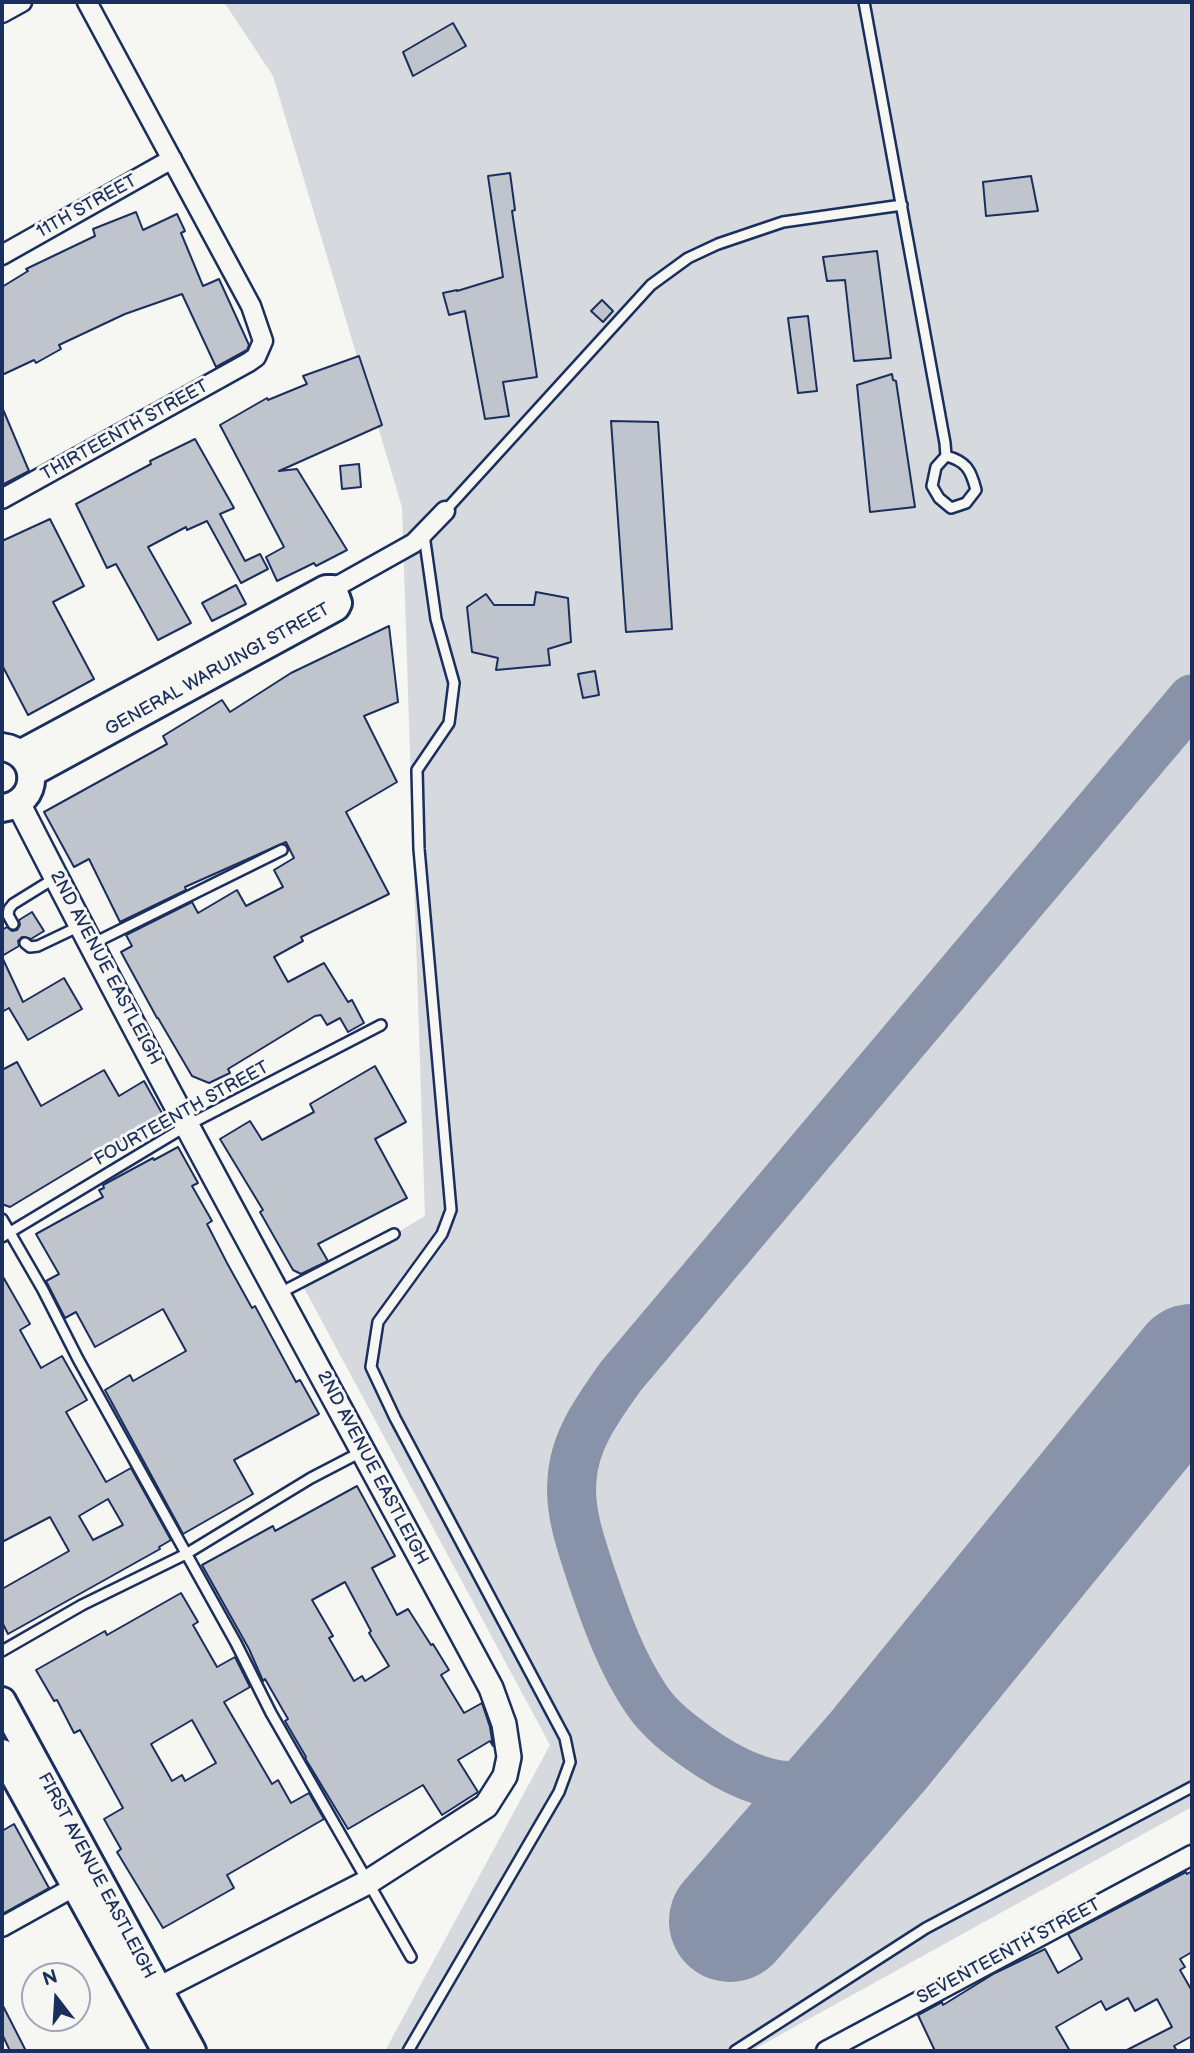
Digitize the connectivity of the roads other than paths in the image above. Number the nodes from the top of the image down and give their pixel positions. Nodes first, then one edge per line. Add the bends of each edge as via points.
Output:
1 (22, 2) edge
2 (87, 2) edge
3 (864, 2) edge
4 (2, 13) edge
5 (172, 159) junction
6 (902, 205) junction
7 (2, 255) edge
8 (946, 456) junction
9 (2, 499) edge
10 (445, 511) joint
11 (423, 533) junction
12 (331, 589) joint
13 (18, 758) edge
14 (10, 805) edge
15 (282, 850) dead end
16 (57, 878) junction
17 (13, 924) dead end
18 (86, 935) junction
19 (24, 943) dead end
20 (381, 1025) dead end
21 (188, 1125) junction
22 (2, 1219) edge
23 (394, 1234) dead end
24 (6, 1235) edge
25 (277, 1294) junction
26 (363, 1451) junction
27 (186, 1554) junction
28 (2, 1651) edge
29 (2, 1701) edge
30 (2, 1753) edge
31 (1192, 1787) edge
32 (1192, 1855) edge
33 (368, 1882) junction
34 (74, 1887) junction
35 (2, 1927) edge
36 (411, 1957) dead end
37 (157, 1990) junction
38 (166, 2051) edge
39 (192, 2051) edge
40 (408, 2051) edge
41 (735, 2051) edge
42 (826, 2051) edge

1 - 4 street
2 - 5 street
3 - 6 lane
5 - 7 street, 11TH STREET
5 - 9 street, THIRTEENTH STREET via 257,318 263,341 257,357
6 - 8 lane
6 - 10 lane via 783,222 688,258 651,285
8 - 8 lane via 936,467 932,486 951,508 967,503 975,490 971,472 961,460
10 - 11 street
11 - 12 street via 414,543
11 - 40 lane via 436,619 454,684 449,723 417,770 419,849 450,1210 442,1234 378,1322 371,1367 565,1738 570,1762 559,1792
12 - 13 main road, GENERAL WARUINGI STREET via 338,603 335,607
13 - 14 main road via 29,790
14 - 16 street, 2ND AVENUE EASTLEIGH
15 - 18 lane
16 - 17 lane via 13,904 8,915
16 - 18 street, 2ND AVENUE EASTLEIGH
18 - 19 lane via 38,946
18 - 21 street, 2ND AVENUE EASTLEIGH
20 - 21 lane, FOURTEENTH STREET
21 - 24 lane, FOURTEENTH STREET
21 - 25 street, 2ND AVENUE EASTLEIGH
22 - 24 lane
23 - 25 lane
24 - 27 lane via 43,1290
25 - 26 street, 2ND AVENUE EASTLEIGH
26 - 27 lane
26 - 33 street, 2ND AVENUE EASTLEIGH via 491,1688 509,1757 505,1776 486,1805
27 - 28 lane
27 - 33 lane
29 - 37 main road, FIRST AVENUE EASTLEIGH
30 - 34 main road, FIRST AVENUE EASTLEIGH
31 - 41 lane via 926,1928
32 - 42 street, SEVENTEENTH STREET
33 - 36 lane
33 - 37 street, 2ND AVENUE EASTLEIGH
34 - 35 street
34 - 38 main road, FIRST AVENUE EASTLEIGH
37 - 39 main road, FIRST AVENUE EASTLEIGH

